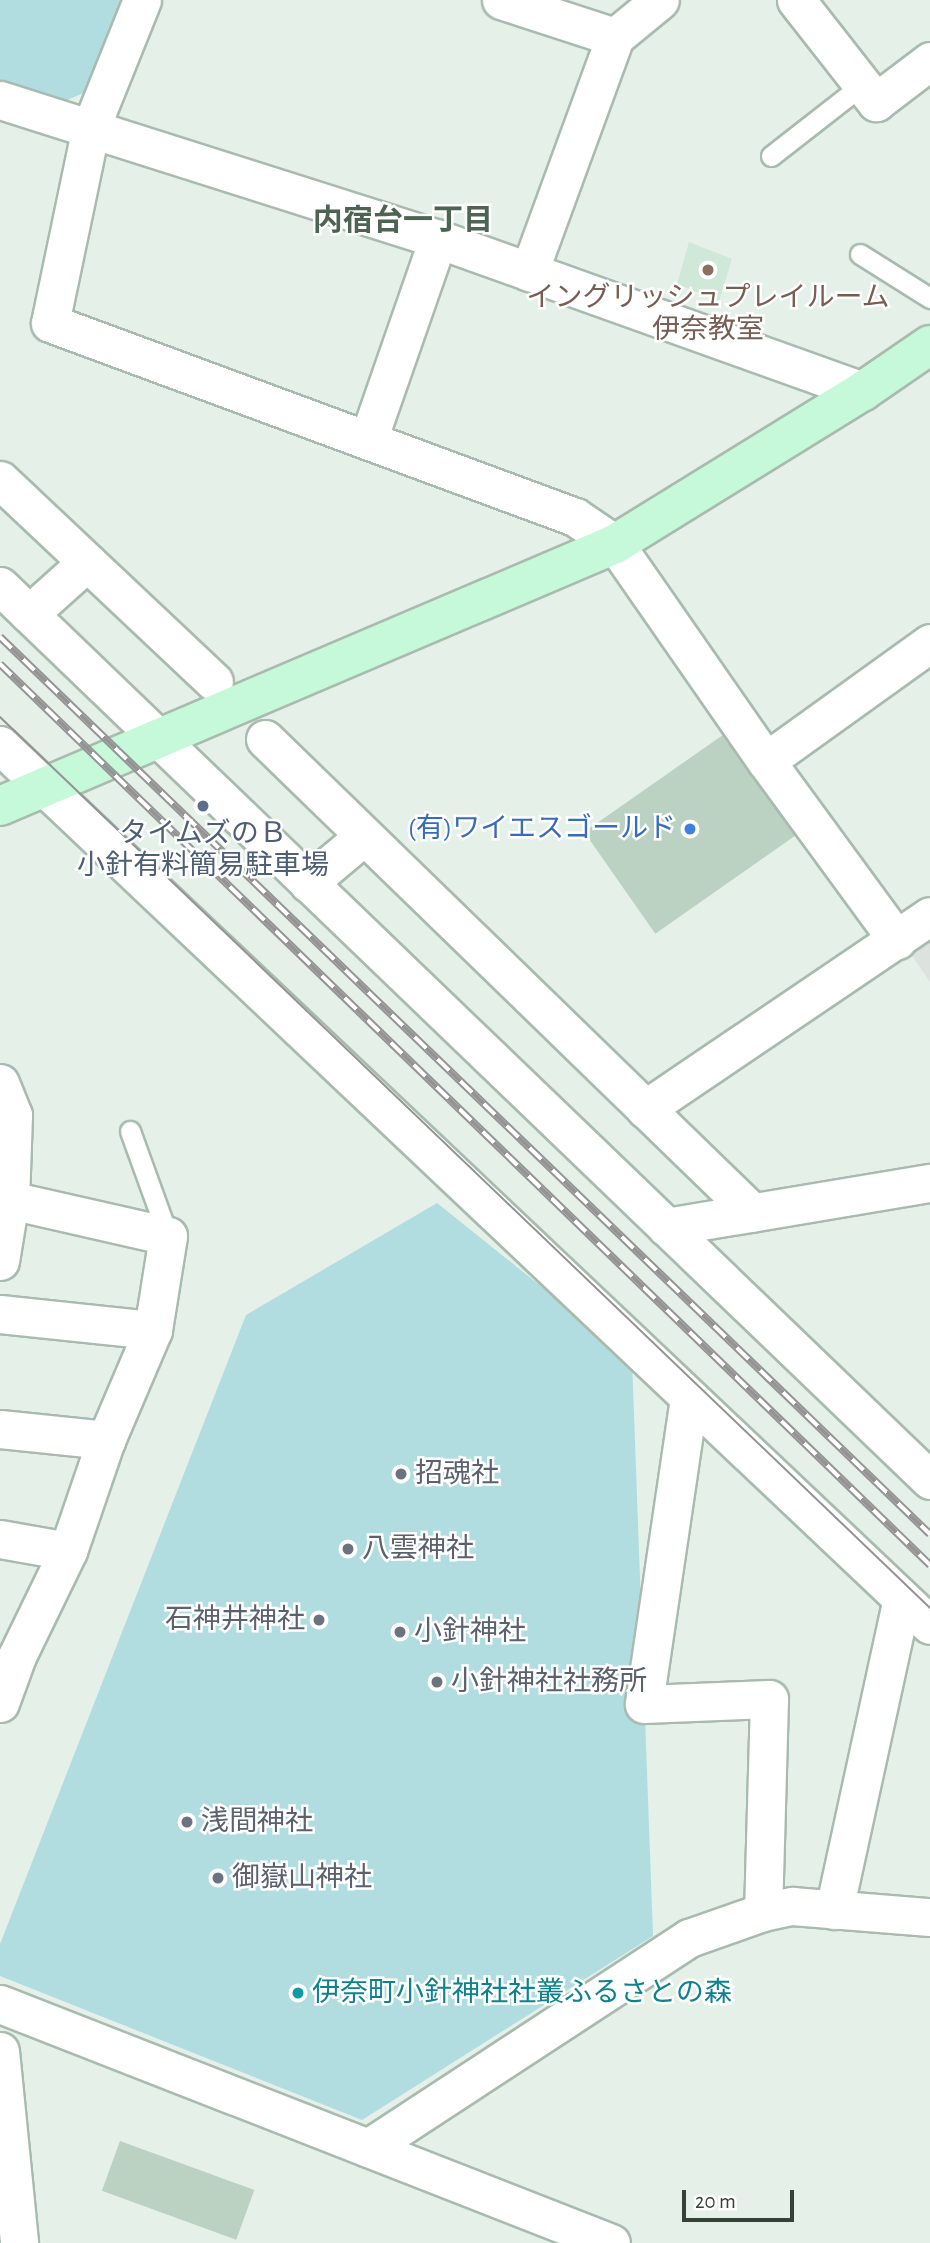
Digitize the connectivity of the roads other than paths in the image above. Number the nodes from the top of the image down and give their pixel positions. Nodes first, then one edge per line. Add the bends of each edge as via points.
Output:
1 (142, 0) edge
2 (500, 0) edge
3 (660, 0) edge
4 (796, 0) edge
5 (615, 37) junction
6 (930, 61) edge
7 (862, 85) junction
8 (0, 100) edge
9 (91, 127) junction
10 (771, 156) dead end
11 (438, 239) junction
12 (860, 254) dead end
13 (529, 272) junction
14 (930, 298) edge
15 (930, 345) edge
16 (863, 391) junction
17 (368, 440) junction
18 (0, 480) edge
19 (615, 544) junction
20 (87, 562) junction
21 (0, 586) edge
22 (29, 614) junction
23 (930, 643) edge
24 (214, 682) dead end
25 (156, 737) junction
26 (265, 739) dead end
27 (0, 745) edge
28 (766, 761) junction
29 (44, 788) junction
30 (0, 806) edge
31 (365, 835) junction
32 (308, 883) junction
33 (930, 916) edge
34 (897, 940) junction
35 (4, 1105) edge
36 (645, 1109) junction
37 (130, 1131) dead end
38 (930, 1182) edge
39 (10, 1200) junction
40 (753, 1213) junction
41 (666, 1227) junction
42 (168, 1236) junction
43 (0, 1261) edge
44 (0, 1314) edge
45 (153, 1330) junction
46 (689, 1398) junction
47 (0, 1429) edge
48 (106, 1440) junction
49 (930, 1480) edge
50 (0, 1539) edge
51 (68, 1551) junction
52 (902, 1599) junction
53 (930, 1625) edge
54 (9, 1655) edge
55 (0, 1703) edge
56 (834, 1910) junction
57 (763, 1912) junction
58 (930, 1917) edge
59 (0, 2004) edge
60 (0, 2052) edge
61 (368, 2148) junction
62 (536, 2229) edge
63 (19, 2243) edge
64 (611, 2243) edge

1 - 9 street
2 - 5 street
3 - 5 street
4 - 7 street
5 - 13 street
6 - 7 street via 876,102
7 - 10 lane
8 - 9 street
9 - 11 street
9 - 17 street via 50,323
11 - 13 street
11 - 17 street
12 - 14 lane
13 - 16 street
15 - 16 street
16 - 19 street
17 - 19 street via 575,517
18 - 20 street
19 - 25 street
19 - 28 street
20 - 22 street
20 - 24 street
21 - 22 street
22 - 25 street
23 - 28 street
25 - 29 street
25 - 32 street
26 - 31 street
27 - 29 street
28 - 34 street
29 - 30 street
29 - 46 street
31 - 32 street
31 - 36 street
32 - 41 street
33 - 34 street
34 - 36 street
35 - 39 street
36 - 40 street
37 - 42 lane
38 - 40 street
39 - 42 street
39 - 43 street
40 - 41 street
41 - 49 street
42 - 45 street
44 - 45 street
45 - 48 street
46 - 52 street
46 - 57 street via 644,1704 769,1699
47 - 48 street
48 - 51 street
50 - 51 street
51 - 54 street
52 - 53 street
52 - 56 street
54 - 55 street
56 - 57 street via 792,1906
56 - 58 street
57 - 61 street via 689,1938
59 - 61 street
60 - 63 street
61 - 62 street
62 - 64 street

